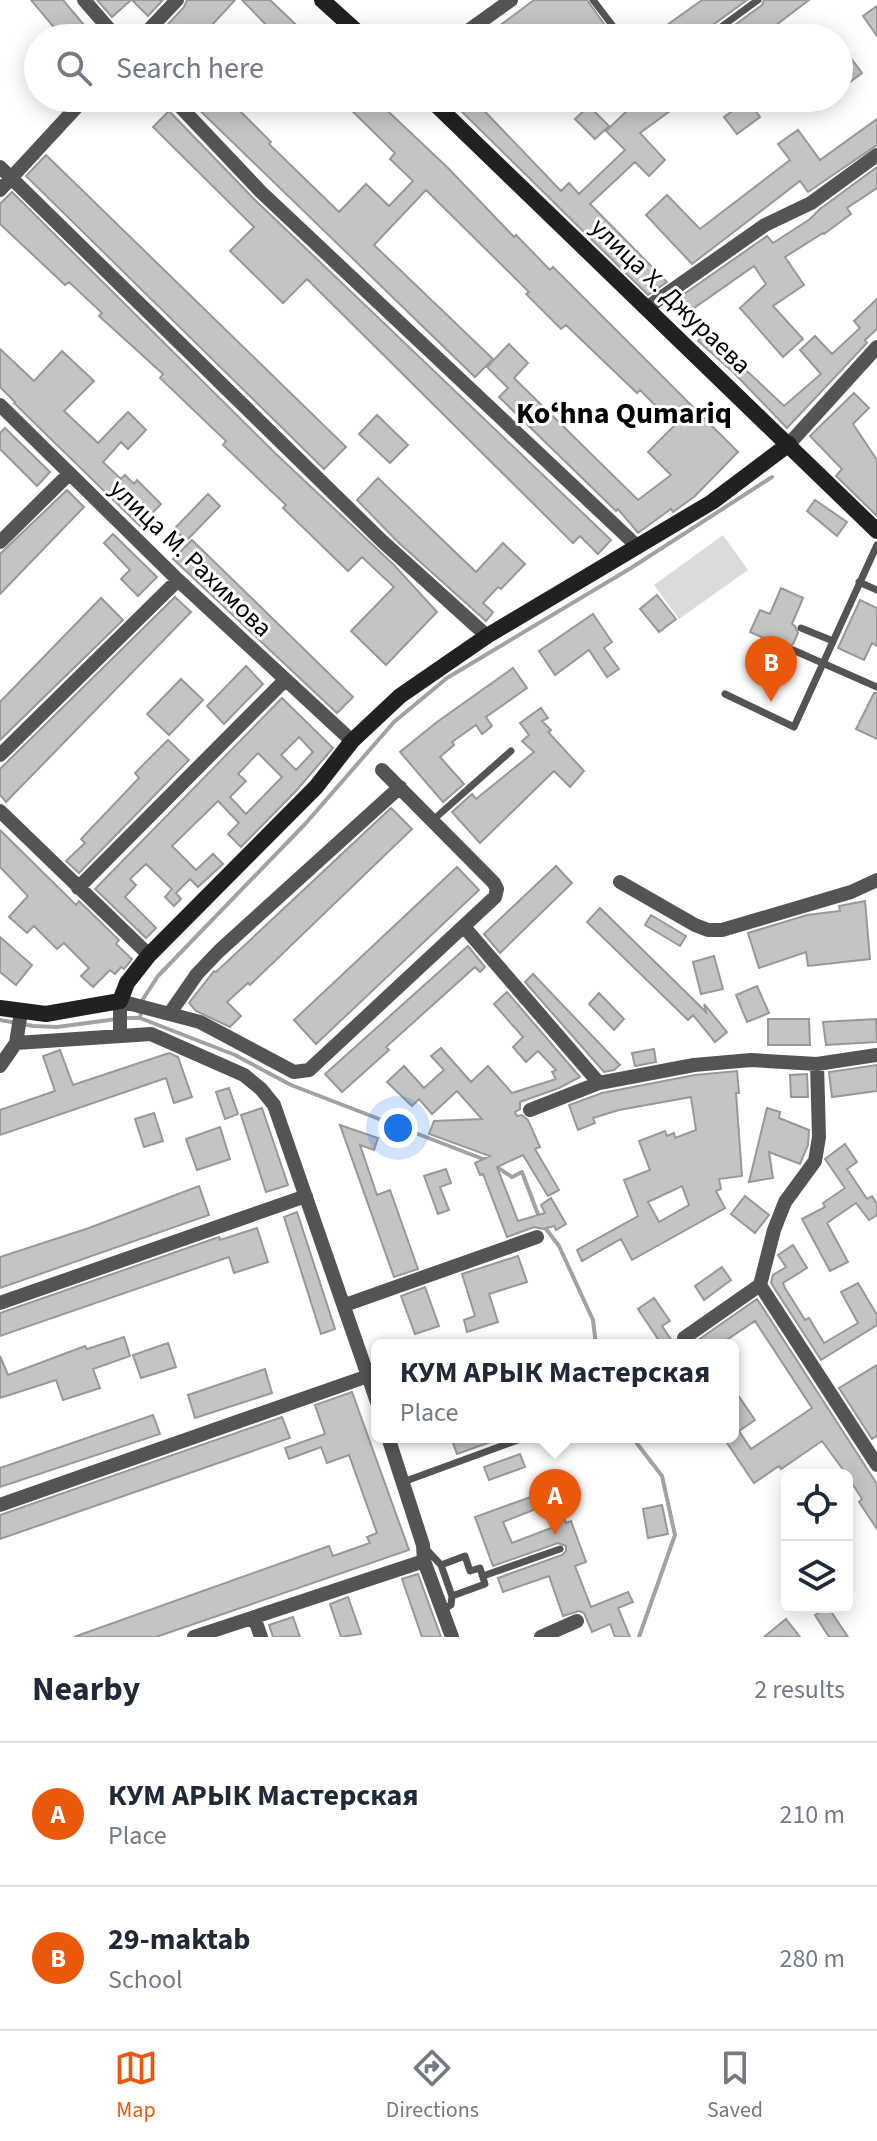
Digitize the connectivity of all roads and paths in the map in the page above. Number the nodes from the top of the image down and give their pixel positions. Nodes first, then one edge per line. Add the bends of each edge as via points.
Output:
1 (84, 0) edge
2 (177, 0) edge
3 (511, 0) edge
4 (593, 0) edge
5 (758, 0) edge
6 (325, 1) edge
7 (105, 24) edge
8 (154, 24) edge
9 (349, 24) edge
10 (478, 24) edge
11 (611, 24) edge
12 (725, 24) edge
13 (72, 112) edge
14 (185, 112) edge
15 (444, 112) edge
16 (877, 155) edge
17 (0, 167) edge
18 (11, 178) junction
19 (0, 190) edge
20 (648, 307) junction
21 (877, 347) edge
22 (0, 405) edge
23 (789, 444) junction
24 (68, 475) junction
25 (877, 531) edge
26 (0, 542) edge
27 (877, 545) edge
28 (637, 546) junction
29 (178, 580) junction
30 (859, 582) junction
31 (877, 590) edge
32 (801, 628) dead end
33 (487, 636) junction
34 (833, 641) junction
35 (793, 650) dead end
36 (823, 664) junction
37 (285, 680) junction
38 (877, 687) edge
39 (725, 694) dead end
40 (352, 741) junction
41 (511, 751) dead end
42 (0, 755) edge
43 (382, 770) dead end
44 (400, 787) junction
45 (0, 811) edge
46 (433, 820) junction
47 (877, 880) edge
48 (620, 882) dead end
49 (78, 888) junction
50 (465, 928) junction
51 (149, 955) junction
52 (125, 1006) junction
53 (0, 1008) edge
54 (21, 1012) junction
55 (170, 1013) junction
56 (120, 1034) junction
57 (16, 1043) junction
58 (877, 1055) edge
59 (817, 1064) junction
60 (0, 1066) edge
61 (599, 1083) junction
62 (530, 1110) dead end
63 (306, 1196) junction
64 (537, 1237) dead end
65 (760, 1285) junction
66 (0, 1303) edge
67 (345, 1305) junction
68 (684, 1338) dead end
69 (368, 1376) junction
70 (371, 1385) edge
71 (390, 1443) edge
72 (510, 1443) edge
73 (877, 1465) edge
74 (403, 1482) junction
75 (0, 1505) edge
76 (423, 1545) junction
77 (560, 1549) dead end
78 (424, 1561) junction
79 (441, 1565) junction
80 (483, 1576) junction
81 (452, 1596) junction
82 (442, 1610) junction
83 (254, 1617) junction
84 (577, 1621) dead end
85 (194, 1637) edge
86 (261, 1637) edge
87 (452, 1637) edge
88 (541, 1637) edge

1 - 7 street
2 - 8 street
3 - 10 street
4 - 11 lane
5 - 12 lane
6 - 9 street
13 - 18 street
14 - 28 street via 261,192
15 - 20 street, улица Х. Джураева
16 - 20 street
17 - 18 street
18 - 19 street
18 - 33 street via 382,541
20 - 23 street, улица Х. Джураева
21 - 23 street
22 - 24 street, улица М. Рахимова
23 - 25 street, улица Х. Джураева
23 - 28 street via 712,502
24 - 26 street
24 - 29 street, улица М. Рахимова
27 - 30 lane
28 - 33 street
29 - 37 street, улица М. Рахимова
29 - 42 street
30 - 31 lane
30 - 34 lane
32 - 34 lane
33 - 40 street via 400,696
34 - 36 lane
35 - 36 lane
36 - 38 lane
36 - 39 lane via 794,727
37 - 40 street, улица М. Рахимова
37 - 49 street
40 - 51 street via 316,787
41 - 46 lane
43 - 44 street
44 - 46 street
44 - 55 street via 219,951
45 - 49 street
46 - 50 street via 497,889
47 - 48 street via 722,930 695,925
49 - 51 street
50 - 55 street via 302,1073 200,1022
50 - 61 street
51 - 52 street via 127,983
52 - 54 street
52 - 55 street
52 - 56 street
53 - 54 street
54 - 57 street
56 - 57 street
56 - 63 street via 151,1034 253,1081 274,1105
57 - 60 street
58 - 59 street
59 - 61 street via 737,1061
59 - 65 street via 815,1161 785,1202
61 - 62 street
63 - 66 street
63 - 67 street
64 - 67 street
65 - 68 street
65 - 73 street
67 - 69 street
69 - 70 street
69 - 75 street
71 - 74 street
72 - 74 lane
74 - 76 street
76 - 78 street
76 - 79 lane
77 - 80 lane
78 - 82 street
78 - 83 street
79 - 80 lane via 465,1556 470,1571 480,1568
79 - 81 lane
80 - 81 lane via 485,1584
81 - 82 lane via 451,1605
82 - 87 street
83 - 85 street
83 - 86 street
84 - 88 street

